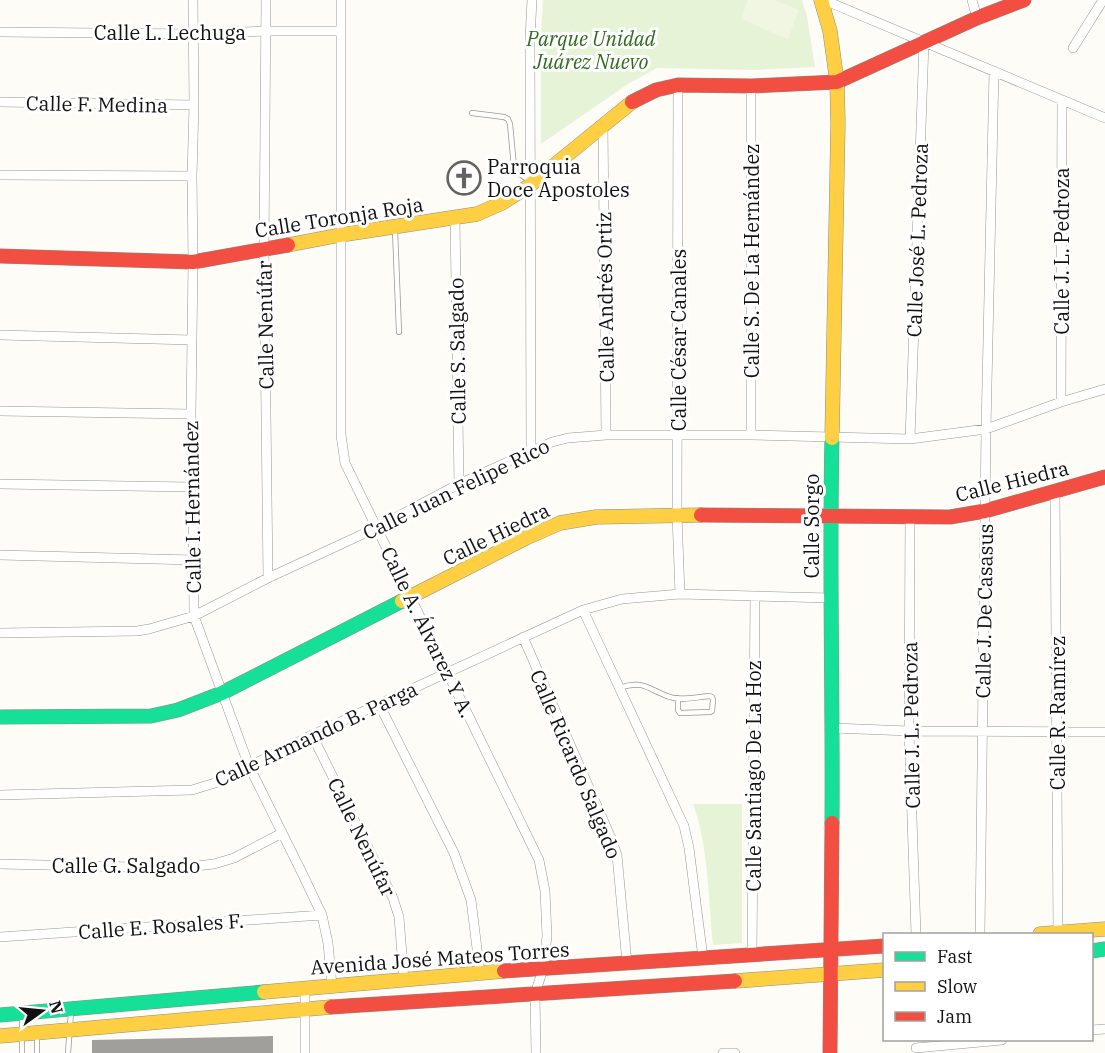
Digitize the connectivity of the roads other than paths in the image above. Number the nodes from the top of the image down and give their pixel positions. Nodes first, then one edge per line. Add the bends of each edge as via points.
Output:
1 (193, 0) edge
2 (266, 0) edge
3 (341, 0) edge
4 (532, 0) edge
5 (822, 0) edge
6 (972, 0) edge
7 (1024, 0) edge
8 (1103, 0) edge
9 (977, 18) junction
10 (266, 31) junction
11 (340, 31) junction
12 (0, 32) edge
13 (194, 33) junction
14 (924, 42) junction
15 (1073, 48) dead end
16 (994, 71) junction
17 (837, 81) junction
18 (678, 86) junction
19 (751, 86) junction
20 (1062, 100) junction
21 (0, 102) edge
22 (194, 105) junction
23 (472, 113) dead end
24 (1105, 118) edge
25 (603, 124) junction
26 (0, 175) edge
27 (192, 176) junction
28 (530, 184) junction
29 (455, 218) junction
30 (395, 227) junction
31 (340, 235) junction
32 (264, 249) junction
33 (0, 256) edge
34 (193, 262) junction
35 (399, 332) dead end
36 (0, 335) edge
37 (192, 340) junction
38 (1105, 389) edge
39 (1061, 402) junction
40 (0, 411) edge
41 (191, 414) junction
42 (986, 429) junction
43 (606, 435) junction
44 (678, 435) junction
45 (751, 435) junction
46 (832, 437) junction
47 (910, 438) junction
48 (531, 451) junction
49 (1105, 477) edge
50 (0, 484) edge
51 (459, 484) junction
52 (193, 488) junction
53 (1055, 492) junction
54 (985, 511) junction
55 (677, 515) junction
56 (910, 516) junction
57 (830, 518) junction
58 (376, 528) junction
59 (0, 555) edge
60 (193, 560) junction
61 (268, 578) junction
62 (680, 594) junction
63 (411, 597) junction
64 (755, 597) junction
65 (831, 598) junction
66 (583, 610) junction
67 (194, 616) junction
68 (0, 633) edge
69 (523, 637) junction
70 (448, 672) junction
71 (619, 687) junction
72 (222, 693) junction
73 (678, 698) junction
74 (379, 704) junction
75 (0, 717) edge
76 (833, 728) junction
77 (909, 731) junction
78 (983, 731) junction
79 (1057, 732) junction
80 (1105, 732) edge
81 (312, 735) junction
82 (249, 766) junction
83 (0, 795) edge
84 (282, 833) junction
85 (0, 864) edge
86 (322, 915) junction
87 (1105, 929) edge
88 (916, 933) edge
89 (980, 933) edge
90 (1058, 933) edge
91 (0, 937) edge
92 (883, 946) edge
93 (830, 949) junction
94 (752, 955) junction
95 (703, 958) junction
96 (627, 963) junction
97 (543, 969) junction
98 (883, 970) edge
99 (480, 973) junction
100 (830, 975) junction
101 (404, 980) junction
102 (332, 986) junction
103 (305, 988) junction
104 (535, 994) junction
105 (71, 1009) junction
106 (305, 1010) junction
107 (22, 1013) junction
108 (0, 1015) edge
109 (70, 1030) junction
110 (29, 1034) junction
111 (0, 1036) edge
112 (990, 1041) edge
113 (916, 1047) edge
114 (22, 1053) edge
115 (37, 1053) edge
116 (68, 1053) edge
117 (305, 1053) edge
118 (536, 1053) edge
119 (723, 1053) edge
120 (728, 1053) edge
121 (735, 1053) edge
122 (830, 1053) edge

1 - 13 street, Calle I. Hernández
2 - 10 street, Calle Nenúfar
3 - 11 street, Calle A. Álvarez Y A.
4 - 28 street
5 - 14 street
5 - 17 street, Calle Sorgo
6 - 9 street
7 - 9 street, Calle Toronja Roja
8 - 15 street
9 - 14 street, Calle Toronja Roja
10 - 11 street, Calle L. Lechuga
10 - 13 street, Calle L. Lechuga
10 - 32 street, Calle Nenúfar
11 - 31 street, Calle A. Álvarez Y A.
12 - 13 street, Calle L. Lechuga
13 - 22 street, Calle I. Hernández
14 - 16 street
14 - 17 street, Calle Toronja Roja
14 - 47 street, Calle José L. Pedroza
16 - 20 street
16 - 42 street, Calle J. De Casasus
17 - 19 street, Calle Toronja Roja
17 - 46 street, Calle Sorgo
18 - 19 street, Calle Toronja Roja
18 - 25 street, Calle Toronja Roja via 643,96
18 - 44 street, Calle César Canales
19 - 45 street, Calle S. De La Hernández
20 - 24 street
20 - 39 street, Calle J. L. Pedroza
21 - 22 street, Calle F. Medina
22 - 27 street, Calle I. Hernández
23 - 28 lane via 508,120 514,167
25 - 28 street, Calle Toronja Roja
25 - 43 street, Calle Andrés Ortiz
26 - 27 street
27 - 34 street, Calle I. Hernández
28 - 29 street, Calle Toronja Roja via 489,210
28 - 48 street
29 - 30 street, Calle Toronja Roja
29 - 51 street, Calle S. Salgado
30 - 31 street, Calle Toronja Roja
30 - 35 lane
31 - 32 street, Calle Toronja Roja
31 - 58 street, Calle A. Álvarez Y A. via 342,447 345,463
32 - 34 street, Calle Toronja Roja
32 - 61 street, Calle Nenúfar
33 - 34 street, Calle Toronja Roja
34 - 37 street, Calle I. Hernández
36 - 37 street
37 - 41 street, Calle I. Hernández
38 - 39 street, Calle Juan Felipe Rico
39 - 42 street, Calle Juan Felipe Rico
40 - 41 street
41 - 52 street, Calle I. Hernández
42 - 47 street, Calle Juan Felipe Rico
42 - 54 street, Calle J. De Casasus
43 - 44 street, Calle Juan Felipe Rico
43 - 48 street, Calle Juan Felipe Rico via 568,438
44 - 45 street, Calle Juan Felipe Rico
44 - 55 street, Calle César Canales
45 - 46 street, Calle Juan Felipe Rico
46 - 47 street, Calle Juan Felipe Rico
46 - 57 street, Calle Sorgo
48 - 51 street, Calle Juan Felipe Rico
49 - 53 street, Calle Hiedra
50 - 52 street
51 - 58 street, Calle Juan Felipe Rico
52 - 60 street, Calle I. Hernández
53 - 54 street, Calle Hiedra
53 - 79 street, Calle R. Ramírez
54 - 56 street, Calle Hiedra via 950,517
54 - 78 street, Calle J. De Casasus
55 - 57 street, Calle Hiedra
55 - 62 street, Calle César Canales
55 - 63 street, Calle Hiedra via 596,517 560,523
56 - 57 street, Calle Hiedra
56 - 77 street, Calle J. L. Pedroza
57 - 65 street, Calle Sorgo
58 - 61 street, Calle Juan Felipe Rico
58 - 63 street, Calle A. Álvarez Y A.
59 - 60 street
60 - 67 street, Calle I. Hernández
61 - 67 street, Calle Juan Felipe Rico
62 - 64 street, Calle Armando B. Parga
62 - 66 street, Calle Armando B. Parga via 622,599
63 - 70 street, Calle A. Álvarez Y A.
63 - 72 street, Calle Hiedra
64 - 65 street, Calle Armando B. Parga
64 - 94 street, Calle Santiago De La Hoz
65 - 76 street, Calle Sorgo
66 - 69 street, Calle Armando B. Parga
66 - 71 street
67 - 68 street, Calle Juan Felipe Rico via 137,631
67 - 72 street, Calle I. Hernández
69 - 70 street, Calle Armando B. Parga
69 - 96 street, Calle Ricardo Salgado via 617,855
70 - 74 street, Calle Armando B. Parga
70 - 97 street, Calle A. Álvarez Y A. via 539,860 547,936
71 - 73 lane via 643,684
71 - 95 street via 684,826
72 - 75 street, Calle Hiedra via 151,716
72 - 82 street, Calle I. Hernández
73 - 73 lane via 680,713 712,711 712,697
74 - 81 street, Calle Armando B. Parga
74 - 99 street via 454,853 471,900
76 - 77 street
76 - 93 street, Calle Sorgo
77 - 78 street
77 - 88 street, Calle J. L. Pedroza
78 - 79 street
78 - 89 street, Calle J. De Casasus
79 - 80 street
79 - 90 street, Calle R. Ramírez
81 - 82 street, Calle Armando B. Parga
81 - 101 street, Calle Nenúfar via 393,898 399,918
82 - 83 street, Calle Armando B. Parga via 192,790
82 - 84 street, Calle I. Hernández
84 - 85 street, Calle G. Salgado via 234,858 178,868
84 - 86 street, Calle I. Hernández
86 - 91 street, Calle E. Rosales F.
86 - 102 street, Calle I. Hernández
87 - 90 street
92 - 93 street, Avenida José Mateos Torres
93 - 94 street, Avenida José Mateos Torres
93 - 100 street, Calle Sorgo
94 - 95 street, Avenida José Mateos Torres
95 - 96 street, Avenida José Mateos Torres
96 - 97 street, Avenida José Mateos Torres
97 - 99 street, Avenida José Mateos Torres
97 - 104 street, Calle A. Álvarez Y A.
98 - 100 street
99 - 101 street, Avenida José Mateos Torres
100 - 104 street
100 - 122 street, Calle Sorgo
101 - 102 street, Avenida José Mateos Torres
102 - 103 street, Avenida José Mateos Torres
103 - 105 street, Avenida José Mateos Torres
103 - 106 street
104 - 106 street
104 - 118 street, Calle A. Álvarez Y A.
105 - 107 street, Avenida José Mateos Torres
105 - 109 lane
106 - 109 street
106 - 117 street
107 - 108 street, Avenida José Mateos Torres
107 - 110 lane
109 - 110 street
109 - 116 lane
110 - 111 street
110 - 114 lane
110 - 115 lane
112 - 113 street
119 - 120 street
120 - 121 street

